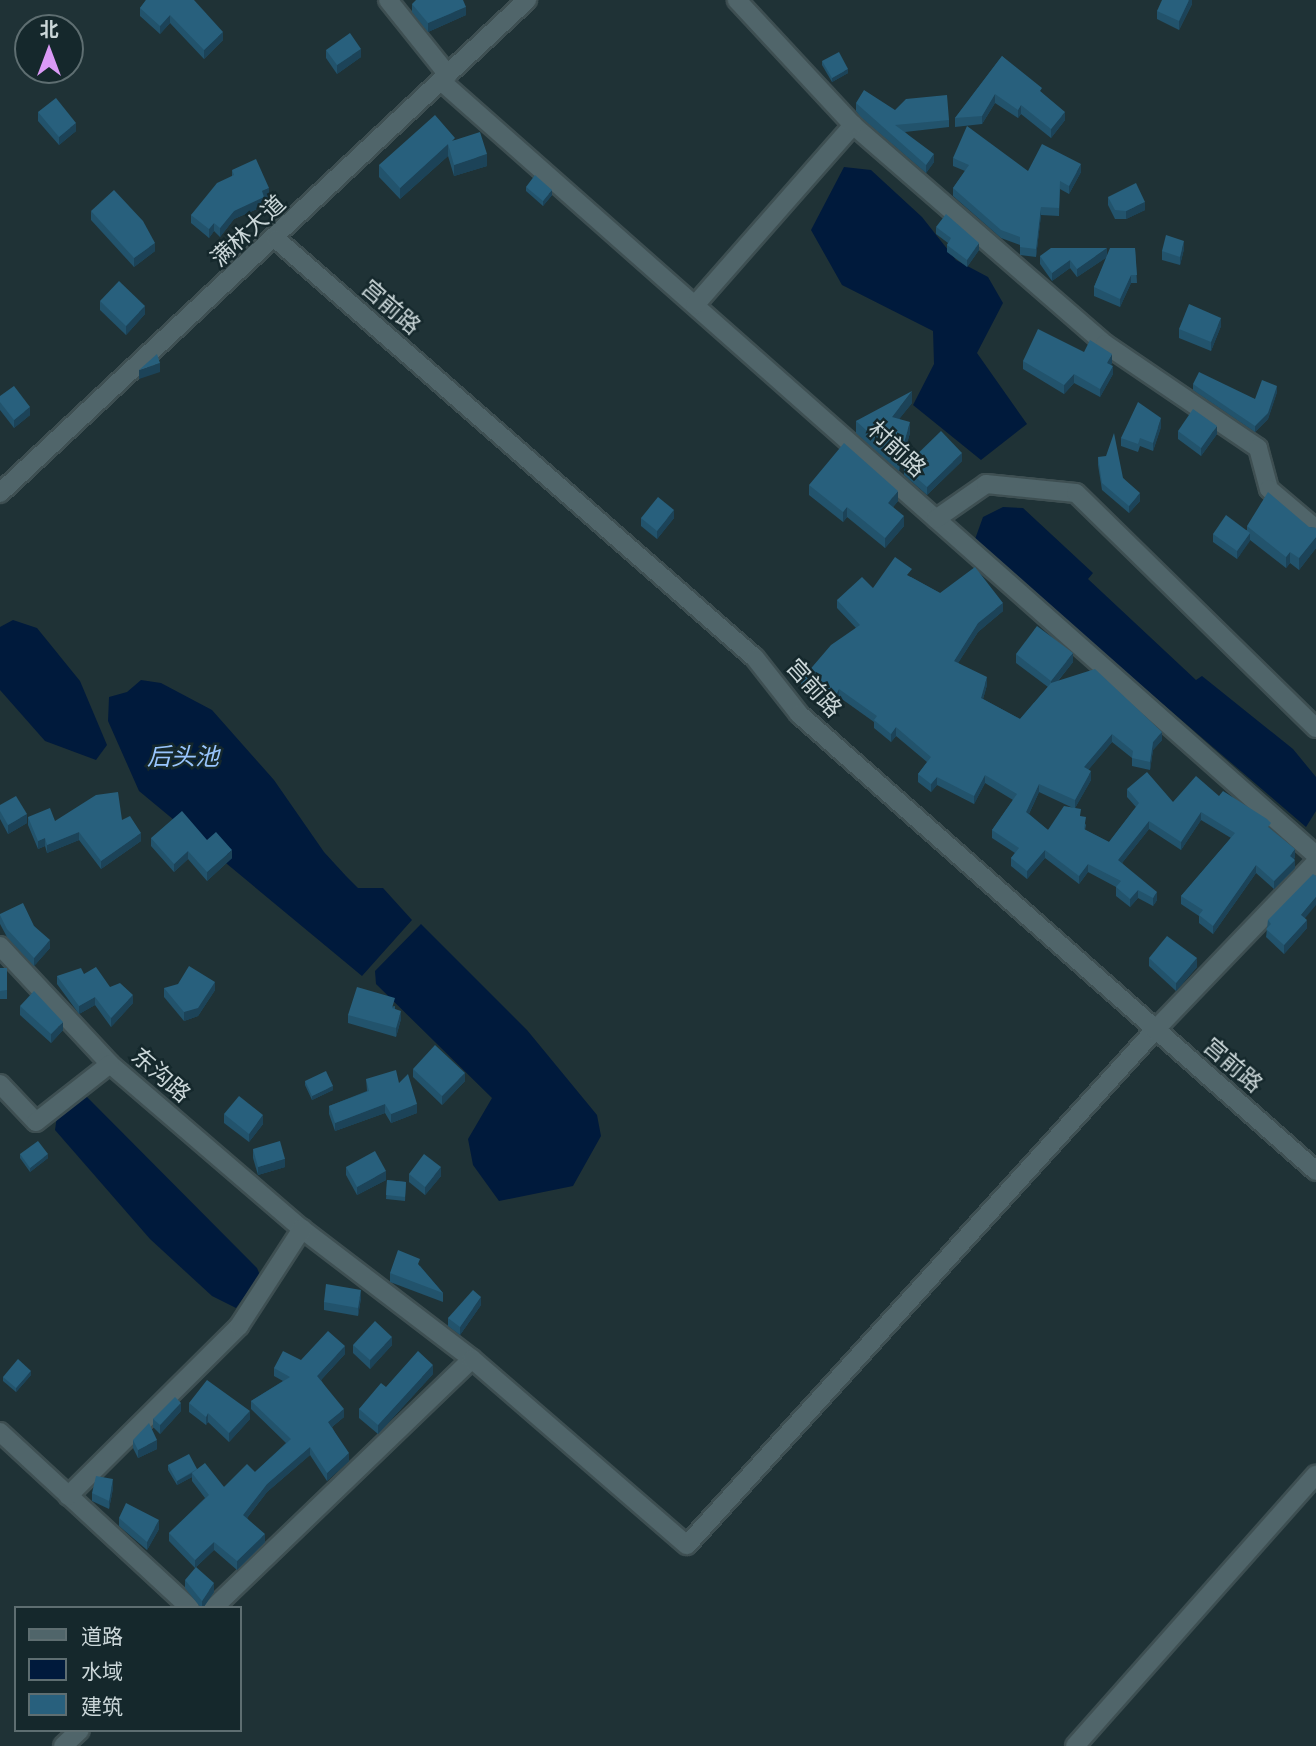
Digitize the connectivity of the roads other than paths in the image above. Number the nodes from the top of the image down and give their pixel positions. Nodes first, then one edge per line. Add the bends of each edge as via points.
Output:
1 (388, 0) edge
2 (527, 0) edge
3 (737, 0) edge
4 (444, 78) junction
5 (852, 125) junction
6 (276, 239) junction
7 (695, 305) junction
8 (0, 493) edge
9 (936, 519) junction
10 (1316, 529) edge
11 (1316, 728) edge
12 (1316, 855) edge
13 (1316, 862) edge
14 (0, 946) edge
15 (1155, 1030) junction
16 (110, 1064) junction
17 (0, 1084) edge
18 (1316, 1171) edge
19 (302, 1229) junction
20 (472, 1359) junction
21 (0, 1432) edge
22 (1316, 1475) edge
23 (68, 1496) junction
24 (188, 1606) edge
25 (216, 1606) edge
26 (78, 1732) edge
27 (63, 1746) edge
28 (1075, 1746) edge

1 - 4 street, 村前路
2 - 4 street, 满林大道
3 - 5 street
4 - 6 street, 满林大道
4 - 7 street, 村前路
5 - 7 street
5 - 10 street via 1105,344 1258,448 1269,489
6 - 8 street, 满林大道
6 - 15 street, 宫前路 via 755,658 799,714
7 - 9 street, 村前路
9 - 11 street via 986,484 1076,493
9 - 12 street, 村前路
13 - 15 street
14 - 16 street, 东沟路
15 - 18 street, 宫前路
15 - 20 street, 东沟路 via 687,1545
16 - 17 street via 36,1122
16 - 19 street, 东沟路
19 - 20 street, 东沟路
19 - 23 street via 239,1326
20 - 25 street
21 - 23 street
22 - 28 street
23 - 24 street
26 - 27 street

